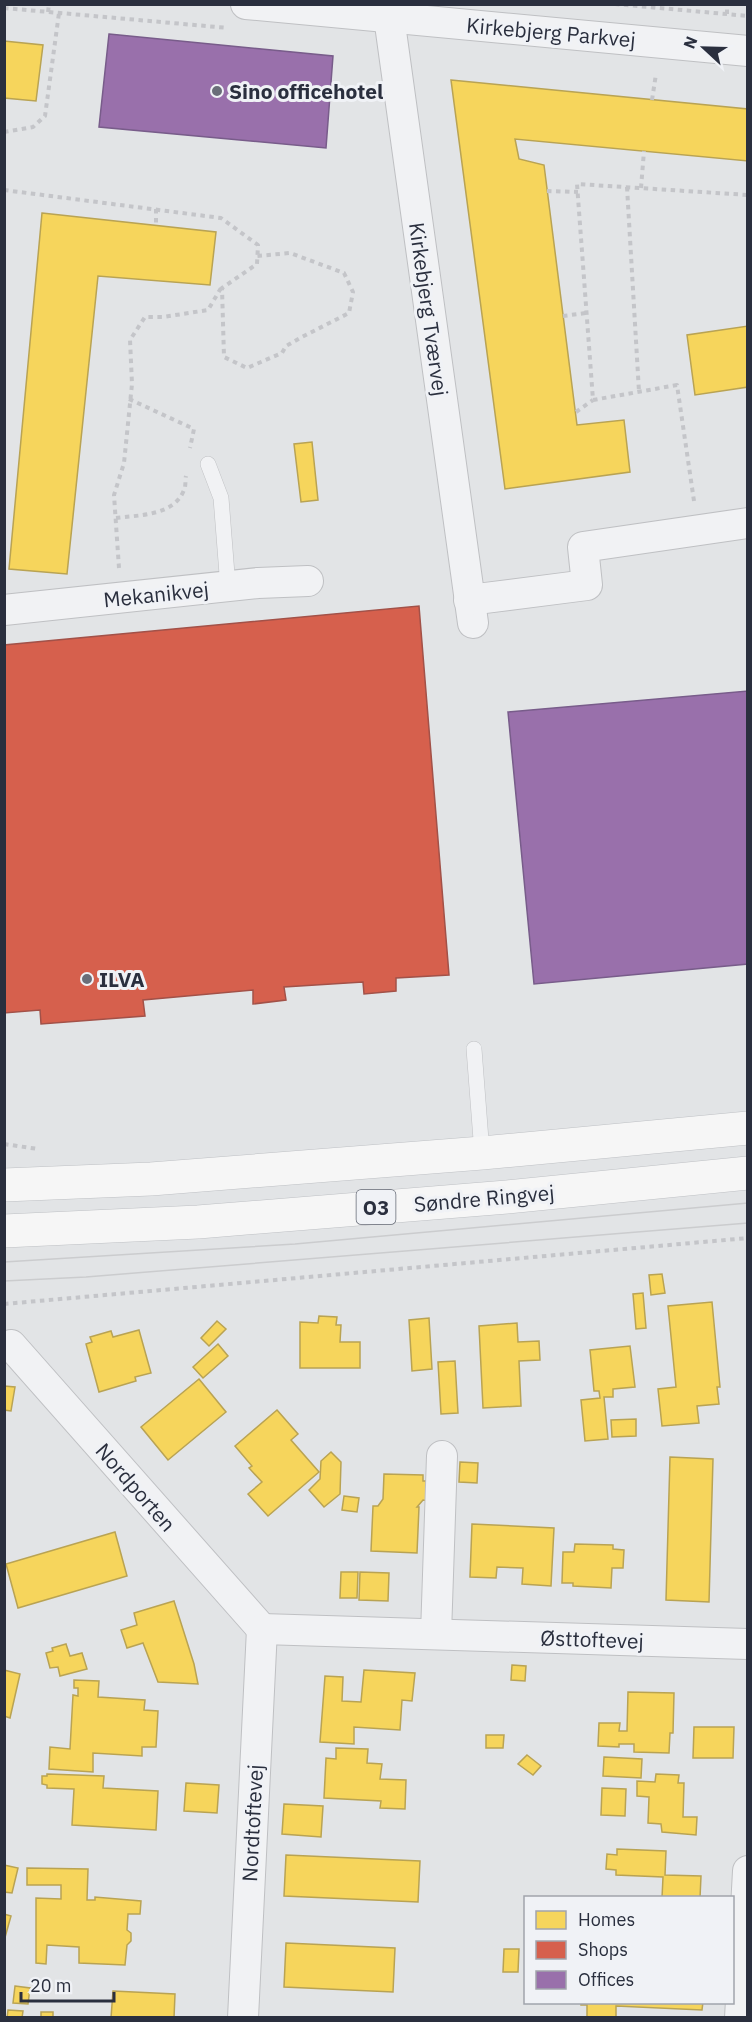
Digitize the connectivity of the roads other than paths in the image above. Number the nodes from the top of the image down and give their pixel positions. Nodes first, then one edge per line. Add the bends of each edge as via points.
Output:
1 (246, 4) edge
2 (389, 17) junction
3 (747, 51) edge
4 (208, 464) dead end
5 (747, 523) edge
6 (308, 581) dead end
7 (228, 586) junction
8 (4, 610) edge
9 (474, 1049) dead end
10 (747, 1128) edge
11 (482, 1153) junction
12 (747, 1173) edge
13 (4, 1185) edge
14 (4, 1231) edge
15 (11, 1345) dead end
16 (442, 1456) dead end
17 (262, 1629) junction
18 (436, 1634) junction
19 (747, 1644) edge
20 (747, 1870) edge
21 (243, 2018) edge
22 (740, 2018) edge

1 - 2 street, Kirkebjerg Parkvej
2 - 3 street, Kirkebjerg Parkvej
2 - 5 street, Kirkebjerg Tværvej via 471,611 587,585 584,547
4 - 7 lane via 221,498
6 - 7 street, Mekanikvej
7 - 8 street, Mekanikvej
9 - 11 lane
10 - 11 main road, O3
11 - 13 main road, O3 via 151,1179
12 - 14 main road, Søndre Ringvej / O3 via 210,1221
15 - 17 street, Nordporten
16 - 18 street
17 - 18 street, Østtoftevej
17 - 21 street, Nordtoftevej
18 - 19 street, Østtoftevej
20 - 22 street

